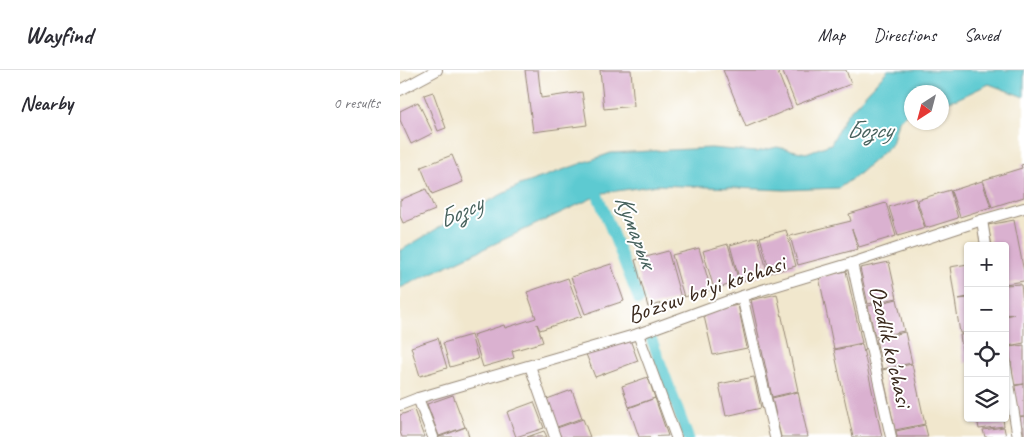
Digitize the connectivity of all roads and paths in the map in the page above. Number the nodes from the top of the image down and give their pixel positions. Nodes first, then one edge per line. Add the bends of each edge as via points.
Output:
1 (437, 70) edge
2 (400, 90) edge
3 (1024, 208) edge
4 (982, 220) junction
5 (985, 242) edge
6 (852, 263) junction
7 (742, 296) junction
8 (638, 334) junction
9 (530, 366) junction
10 (1008, 377) edge
11 (418, 398) junction
12 (400, 405) edge
13 (433, 437) edge
14 (555, 437) edge
15 (676, 437) edge
16 (775, 437) edge
17 (891, 437) edge
18 (1018, 437) edge

1 - 2 street
3 - 4 street, Bo'zsuv bo'yi ko'chasi
4 - 5 street
4 - 6 street, Bo'zsuv bo'yi ko'chasi
6 - 7 street, Bo'zsuv bo'yi ko'chasi
6 - 17 street, Ozodlik ko'chasi
7 - 8 street, Bo'zsuv bo'yi ko'chasi
7 - 16 street
8 - 9 street, Bo'zsuv bo'yi ko'chasi
8 - 15 street
9 - 11 street, Bo'zsuv bo'yi ko'chasi
9 - 14 street
10 - 18 street
11 - 12 street, Bo'zsuv bo'yi ko'chasi
11 - 13 street

